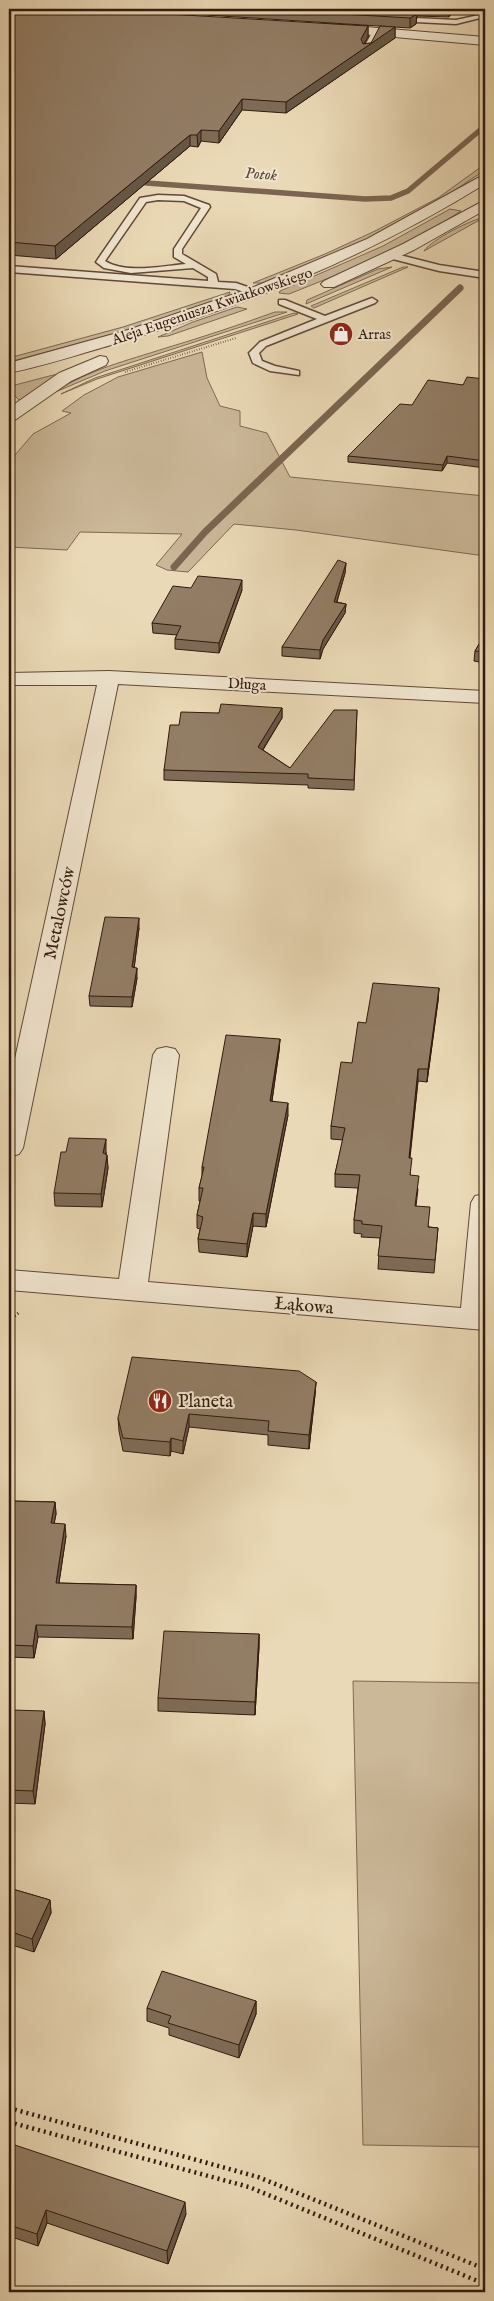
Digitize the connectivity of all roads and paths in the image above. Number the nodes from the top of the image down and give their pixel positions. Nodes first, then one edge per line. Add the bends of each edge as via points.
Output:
1 (10, 9) edge
2 (485, 9) edge
3 (105, 15) edge
4 (385, 18) edge
5 (319, 28) edge
6 (377, 31) junction
7 (390, 32) junction
8 (485, 34) edge
9 (485, 41) edge
10 (366, 51) edge
11 (485, 178) edge
12 (456, 197) junction
13 (485, 203) edge
14 (392, 256) junction
15 (9, 259) edge
16 (103, 265) junction
17 (195, 265) junction
18 (10, 270) edge
19 (485, 275) edge
20 (213, 285) junction
21 (256, 293) junction
22 (372, 301) dead end
23 (282, 302) junction
24 (263, 309) dead end
25 (324, 318) junction
26 (118, 356) dead end
27 (100, 361) junction
28 (9, 368) edge
29 (296, 373) dead end
30 (9, 382) edge
31 (9, 401) edge
32 (9, 409) edge
33 (9, 416) edge
34 (109, 677) junction
35 (9, 679) edge
36 (485, 697) edge
37 (166, 1055) dead end
38 (9, 1148) edge
39 (485, 1203) edge
40 (9, 1280) edge
41 (132, 1290) junction
42 (480, 1320) edge
43 (9, 2108) edge
44 (9, 2122) edge
45 (485, 2269) edge
46 (485, 2284) edge

1 - 3 street
2 - 4 lane via 482,16 467,21
5 - 6 street
6 - 7 street
6 - 10 lane
7 - 8 street
7 - 9 street
11 - 12 street, Aleja Eugeniusza Kwiatkowskiego
12 - 13 street
12 - 21 street, Aleja Eugeniusza Kwiatkowskiego via 367,246
13 - 14 street, Aleja Eugeniusza Kwiatkowskiego
14 - 19 lane
14 - 23 street, Aleja Eugeniusza Kwiatkowskiego
15 - 16 lane
16 - 17 lane via 153,270
16 - 17 lane via 100,262 143,200 151,198 199,202 206,207 178,249 177,255
17 - 20 lane via 213,276
18 - 20 lane
20 - 21 lane via 236,286
21 - 23 street
21 - 28 street, Aleja Eugeniusza Kwiatkowskiego via 169,323
22 - 25 lane
23 - 24 street, Aleja Eugeniusza Kwiatkowskiego
23 - 25 lane
25 - 29 lane via 263,344 254,353 258,363
26 - 27 street, Aleja Eugeniusza Kwiatkowskiego
27 - 30 street, Aleja Eugeniusza Kwiatkowskiego
27 - 33 street via 65,377
31 - 32 street
34 - 35 street, Długa
34 - 36 street, Długa
34 - 38 street, Metalowców
37 - 41 street
39 - 42 street, Łąkowa
40 - 41 street, Łąkowa
41 - 42 street, Łąkowa
43 - 45 path via 258,2177
44 - 46 path via 248,2187

